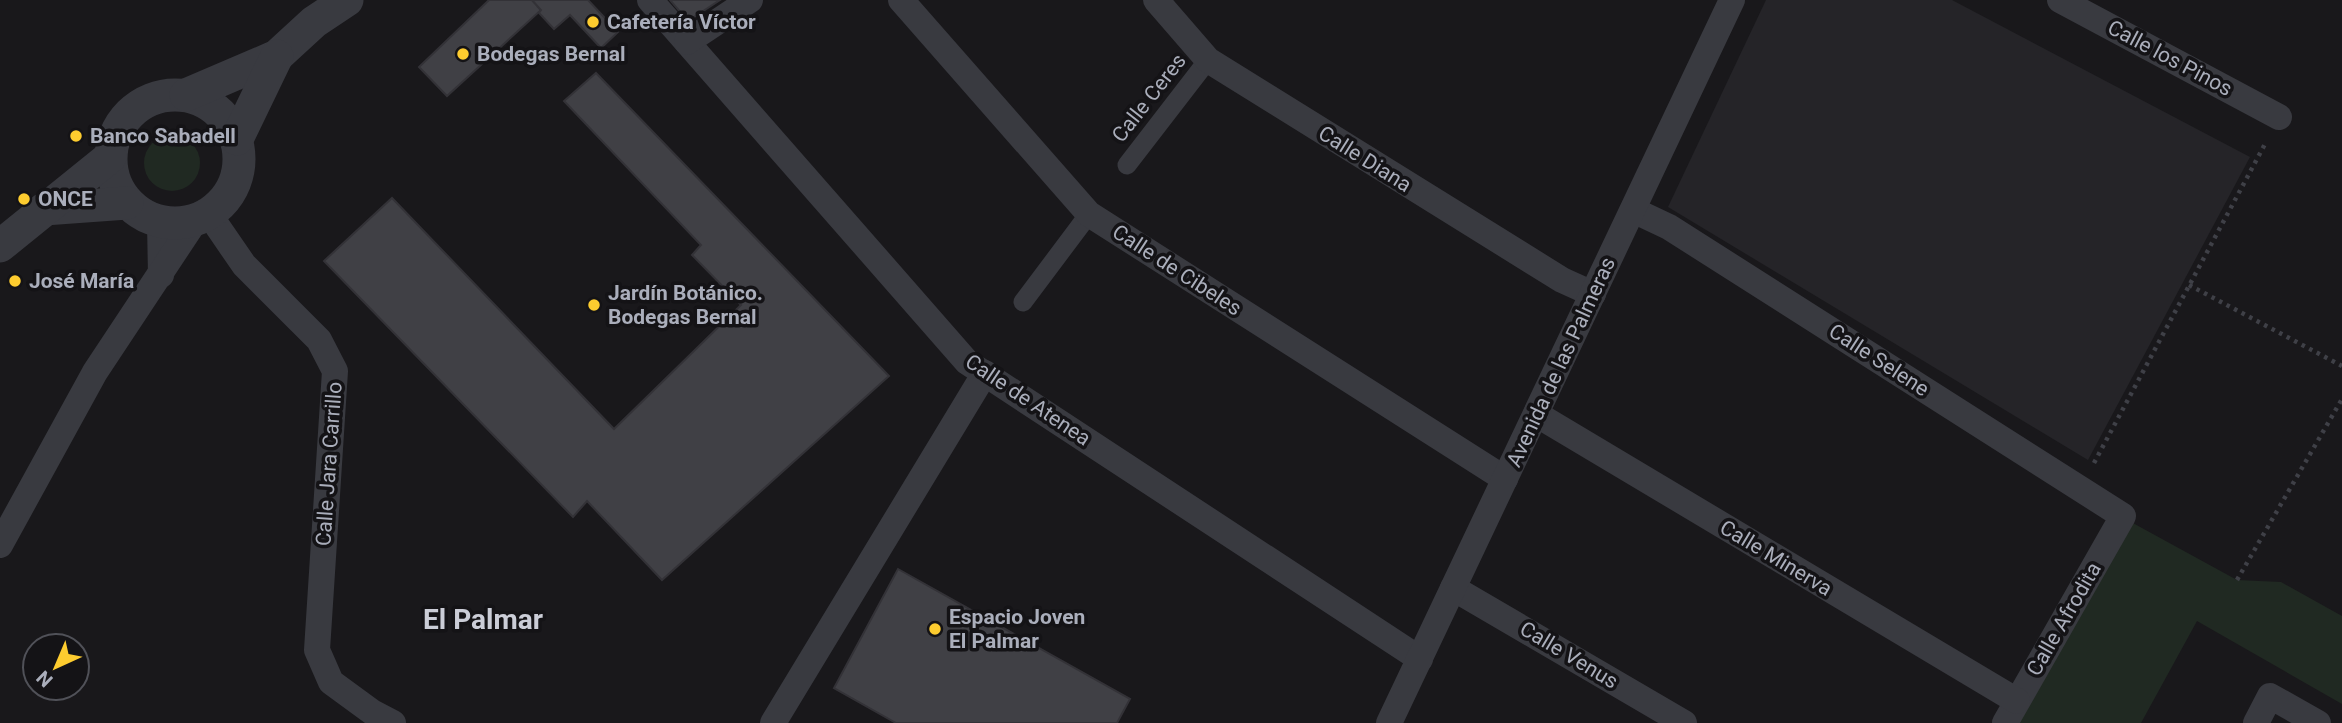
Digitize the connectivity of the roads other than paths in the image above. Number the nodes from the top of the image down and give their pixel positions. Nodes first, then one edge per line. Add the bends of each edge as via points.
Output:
1 (347, 0) edge
2 (650, 0) edge
3 (750, 0) edge
4 (901, 0) edge
5 (1156, 0) edge
6 (1732, 0) edge
7 (2060, 0) edge
8 (687, 42) junction
9 (277, 56) junction
10 (1208, 60) junction
11 (186, 95) junction
12 (2279, 117) road end
13 (237, 139) junction
14 (110, 158) junction
15 (1127, 165) dead end
16 (127, 203) junction
17 (44, 209) junction
18 (1633, 210) junction
19 (1089, 214) junction
20 (202, 218) junction
21 (160, 222) junction
22 (0, 246) edge
23 (161, 275) junction
24 (1593, 294) junction
25 (1023, 302) dead end
26 (985, 373) junction
27 (1535, 414) junction
28 (1505, 479) junction
29 (2123, 516) joint
30 (0, 545) edge
31 (1453, 588) junction
32 (1420, 659) junction
33 (2011, 712) edge
34 (377, 719) edge
35 (774, 723) edge
36 (1389, 723) edge
37 (1684, 723) edge
38 (2256, 723) edge
39 (2318, 723) edge

1 - 9 street
2 - 8 street, Calle de Atenea
3 - 8 street
4 - 19 street, Calle de Cibeles
5 - 10 street, Calle Diana
6 - 18 street, Avenida de las Palmeras
7 - 12 street, Calle los Pinos
8 - 26 street, Calle de Atenea via 967,362
9 - 11 street
9 - 13 street
10 - 15 street, Calle Ceres
10 - 24 street, Calle Diana
11 - 13 street via 208,103 224,116
11 - 14 street via 160,96 139,104 113,138
13 - 20 street via 236,181 226,200
14 - 16 street via 114,180
14 - 17 street
16 - 17 street
16 - 21 street
17 - 22 street
18 - 24 street, Avenida de las Palmeras
18 - 29 street, Calle Selene via 1670,227
19 - 25 street
19 - 28 street, Calle de Cibeles
20 - 21 street
20 - 23 street
20 - 34 street, Calle Jara Carrillo via 319,340 335,372 317,650 331,682
21 - 23 street
23 - 30 street via 95,372
24 - 27 street, Avenida de las Palmeras
26 - 32 street, Calle de Atenea
26 - 35 street
27 - 28 street, Avenida de las Palmeras
27 - 33 street, Calle Minerva
28 - 31 street, Avenida de las Palmeras
29 - 33 street, Calle Afrodita
31 - 32 street, Avenida de las Palmeras
31 - 37 street, Calle Venus
32 - 36 street, Avenida de las Palmeras
38 - 39 street via 2270,696

